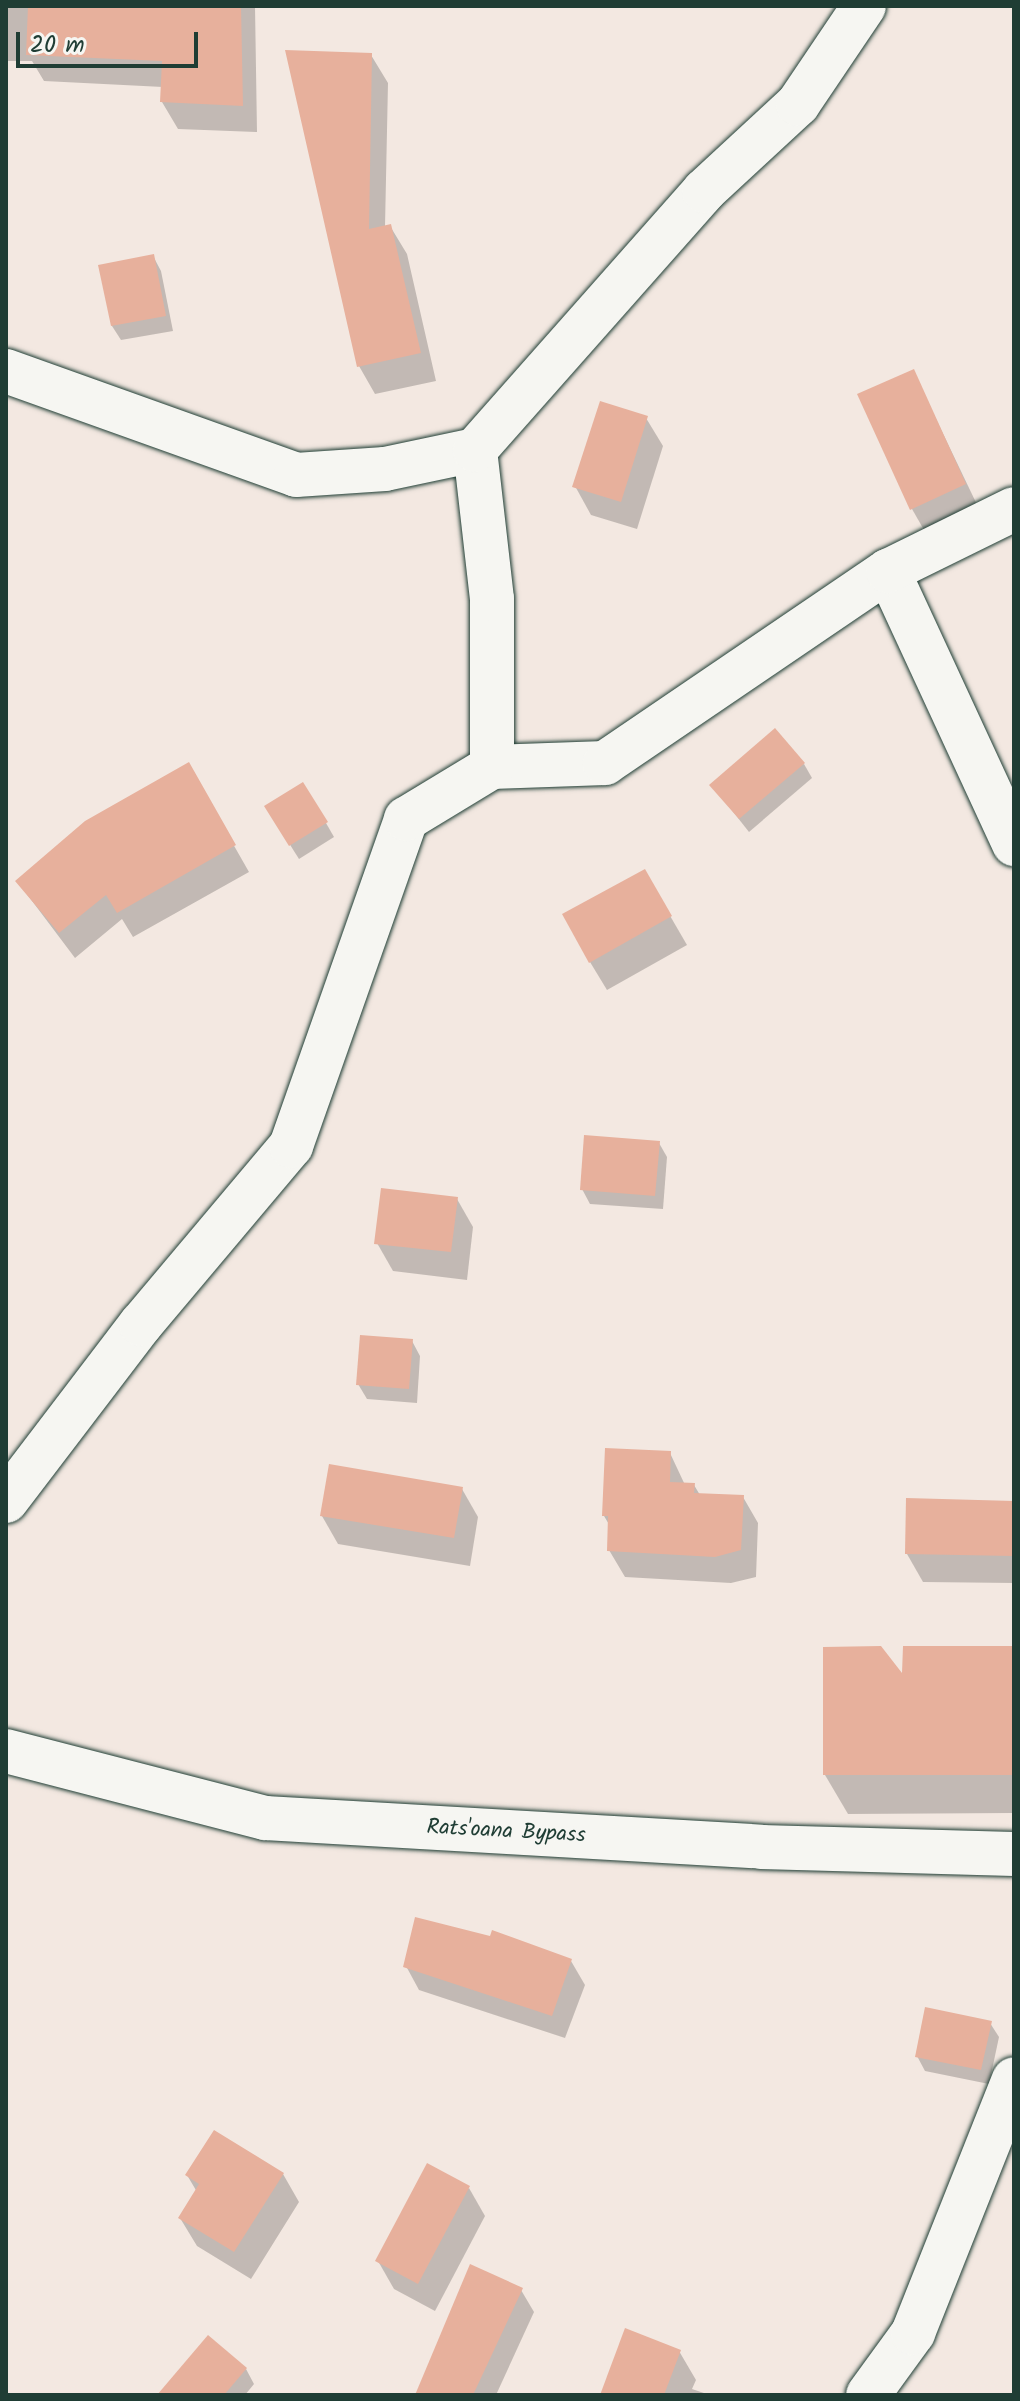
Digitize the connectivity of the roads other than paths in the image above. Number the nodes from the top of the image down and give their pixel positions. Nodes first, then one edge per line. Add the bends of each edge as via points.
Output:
1 (864, 6) edge
2 (6, 371) edge
3 (475, 450) junction
4 (1014, 509) edge
5 (888, 571) junction
6 (492, 767) junction
7 (1014, 844) edge
8 (6, 1501) edge
9 (6, 1751) edge
10 (1014, 1854) edge
11 (1014, 2079) edge
12 (868, 2395) edge

1 - 3 street via 798,104 704,191
2 - 3 street via 296,475 385,469
3 - 6 street via 492,599
4 - 5 street
5 - 6 street via 605,763
5 - 7 street
6 - 8 street via 406,819 291,1146 141,1324
9 - 10 street, Rats'oana Bypass via 265,1818 761,1847
11 - 12 street via 913,2333

